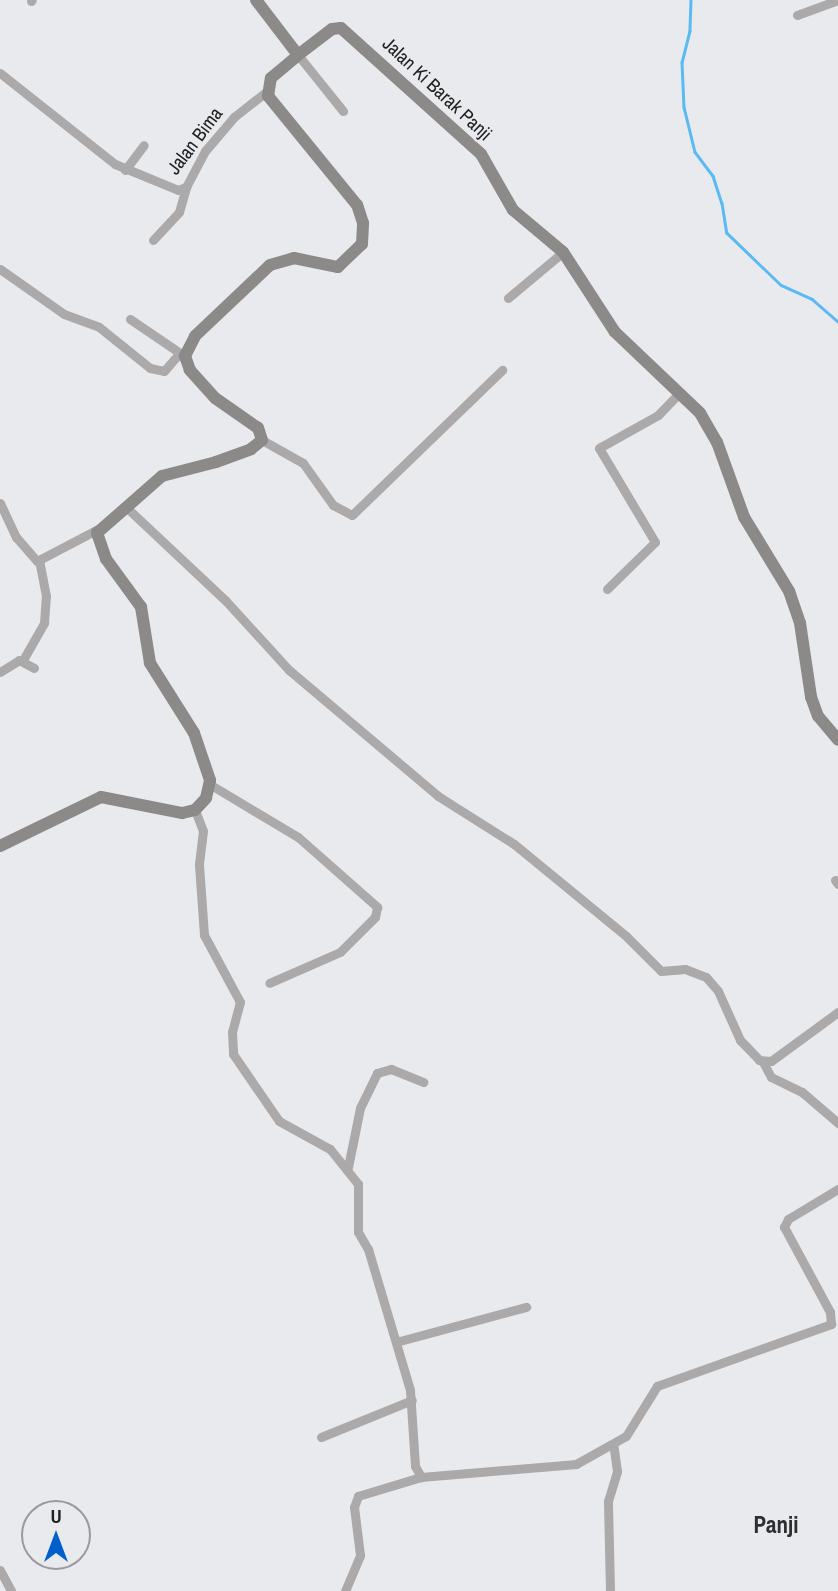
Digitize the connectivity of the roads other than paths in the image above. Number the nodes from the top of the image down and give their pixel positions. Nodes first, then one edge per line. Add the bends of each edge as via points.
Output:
1 (256, 0) edge
2 (838, 0) edge
3 (797, 15) dead end
4 (298, 55) junction
5 (0, 73) edge
6 (267, 90) junction
7 (343, 111) dead end
8 (144, 145) dead end
9 (125, 170) junction
10 (186, 187) junction
11 (153, 240) dead end
12 (563, 251) junction
13 (0, 269) edge
14 (508, 298) dead end
15 (130, 318) dead end
16 (182, 355) junction
17 (502, 370) dead end
18 (679, 393) junction
19 (262, 440) junction
20 (0, 503) edge
21 (127, 508) junction
22 (98, 529) junction
23 (39, 561) junction
24 (607, 589) dead end
25 (23, 660) junction
26 (34, 668) dead end
27 (0, 672) edge
28 (838, 740) edge
29 (211, 785) junction
30 (195, 810) junction
31 (0, 846) edge
32 (270, 984) dead end
33 (838, 1012) edge
34 (763, 1062) junction
35 (423, 1082) dead end
36 (838, 1123) edge
37 (348, 1167) junction
38 (838, 1189) edge
39 (526, 1307) dead end
40 (396, 1342) junction
41 (412, 1400) junction
42 (321, 1437) dead end
43 (614, 1444) junction
44 (421, 1477) junction
45 (0, 1570) edge
46 (10, 1591) edge
47 (345, 1591) edge
48 (610, 1591) edge

1 - 4 street
2 - 3 street
4 - 6 street via 271,78
4 - 7 street
4 - 12 street, Jalan Ki Barak Panji via 332,29 341,28 481,154 513,210
5 - 9 street, Jalan Bima
6 - 10 street, Jalan Bima via 246,104 213,141
6 - 16 street via 270,101 357,205 363,223 362,244 338,267 294,258 270,265 195,336
8 - 9 street
9 - 10 street, Jalan Bima via 178,190
10 - 11 street via 179,212
12 - 14 street
12 - 18 street, Jalan Ki Barak Panji via 615,332
13 - 16 street via 64,314 99,327 150,368 164,371
15 - 16 street
16 - 19 street via 204,388 258,428
17 - 19 street via 352,515 333,505 303,463
18 - 24 street via 658,415 599,448 655,542
18 - 28 street, Jalan Ki Barak Panji via 708,424 744,517 789,591 800,623 811,697 818,716
19 - 21 street via 216,462 162,476
20 - 23 street via 21,544
21 - 22 street
21 - 34 street via 226,601 295,675 438,796 514,844 626,936 661,971 685,969 706,977 718,991 740,1040
22 - 23 street
22 - 29 street via 98,544 106,559 141,607 150,663 194,733
23 - 25 street via 46,596 44,623
25 - 26 street
25 - 27 street
29 - 30 street
29 - 32 street via 299,836 377,907 375,917 340,952
30 - 31 street via 174,812 101,797
30 - 37 street via 203,831 199,865 204,935 240,1002 232,1032 233,1054 282,1124 319,1142
33 - 34 street
34 - 36 street via 771,1077 802,1092
35 - 37 street via 391,1069 377,1073 360,1108
37 - 40 street via 359,1190 358,1232 368,1249
38 - 43 street via 788,1219 784,1227 830,1312 831,1324 657,1387 626,1436
39 - 40 street
40 - 41 street
41 - 42 street
41 - 44 street via 415,1466
43 - 44 street via 562,1466
43 - 48 street via 617,1471 608,1501
44 - 47 street via 358,1496 354,1507 360,1555
45 - 46 street

